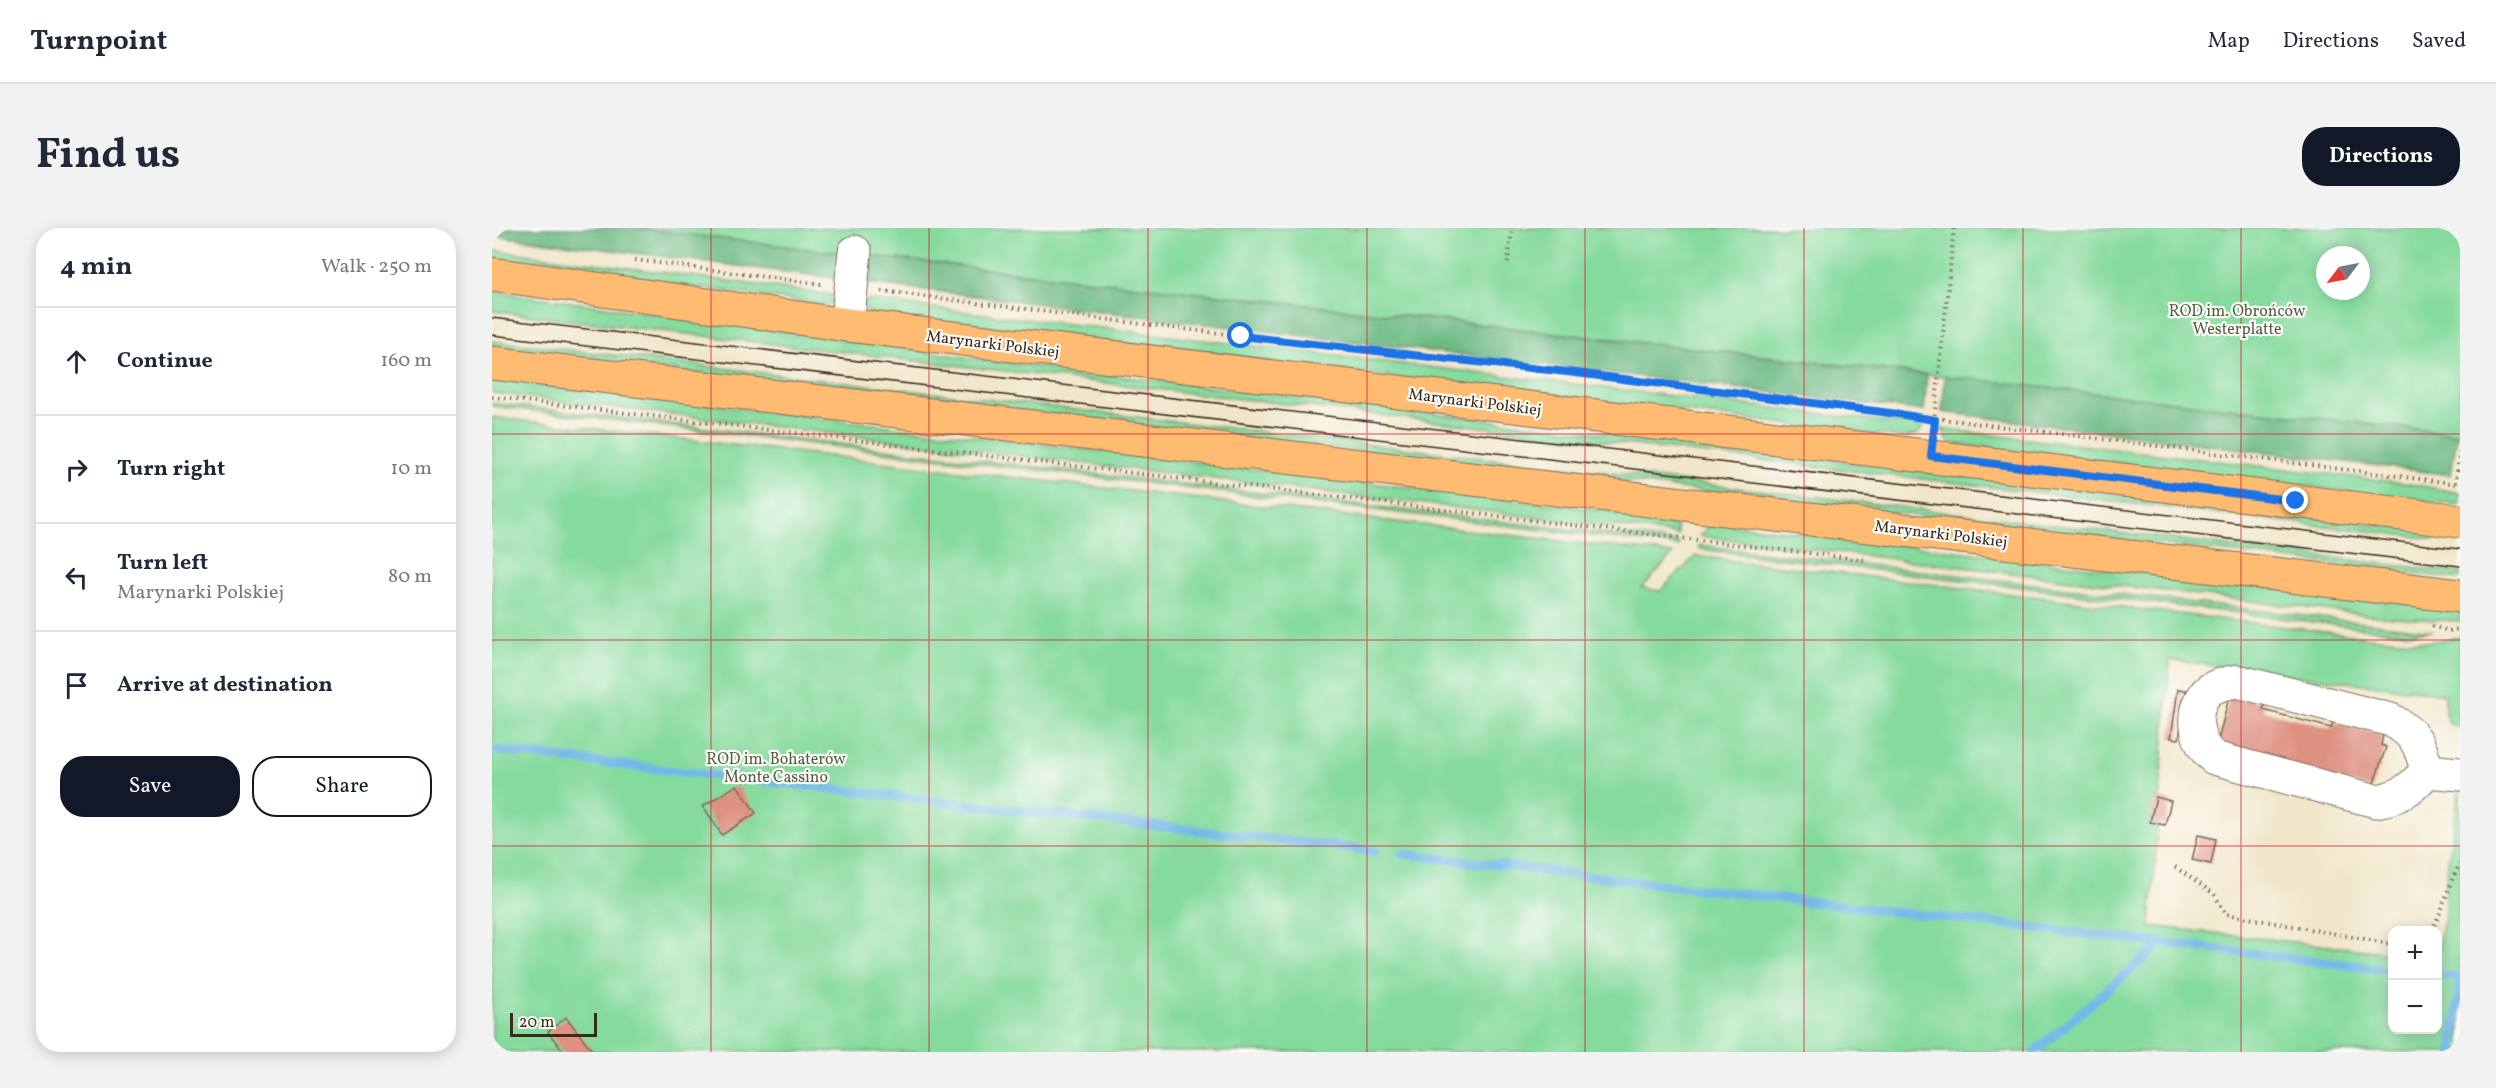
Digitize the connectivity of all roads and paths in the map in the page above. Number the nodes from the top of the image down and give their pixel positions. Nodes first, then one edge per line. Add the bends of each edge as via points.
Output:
1 (1512, 228) edge
2 (1954, 228) edge
3 (855, 252) dead end
4 (631, 260) dead end
5 (1508, 263) dead end
6 (492, 274) edge
7 (851, 287) junction
8 (847, 325) junction
9 (492, 363) edge
10 (492, 397) edge
11 (1935, 420) junction
12 (2460, 447) edge
13 (1931, 456) junction
14 (2458, 483) edge
15 (2460, 520) edge
16 (1876, 561) dead end
17 (2460, 596) edge
18 (2422, 625) dead end
19 (2460, 629) edge
20 (2427, 771) junction
21 (2460, 774) edge
22 (2460, 864) edge
23 (2175, 867) dead end
24 (2434, 926) edge
25 (2388, 943) edge

1 - 5 path
2 - 11 path
3 - 7 lane
4 - 7 path
6 - 8 main road, Marynarki Polskiej
7 - 8 lane
7 - 11 path via 1163,327 1587,374
8 - 13 main road, Marynarki Polskiej
9 - 17 main road, Marynarki Polskiej
10 - 16 path
11 - 13 path
11 - 14 path
12 - 14 path
13 - 15 main road, Marynarki Polskiej
18 - 19 path via 2449,631
20 - 20 lane via 2409,791 2396,798 2356,798 2214,758 2199,740 2197,715 2206,693 2218,686 2238,681 2275,689 2391,720 2409,730 2417,740
20 - 21 lane
22 - 24 path
23 - 25 path via 2214,894 2226,914

